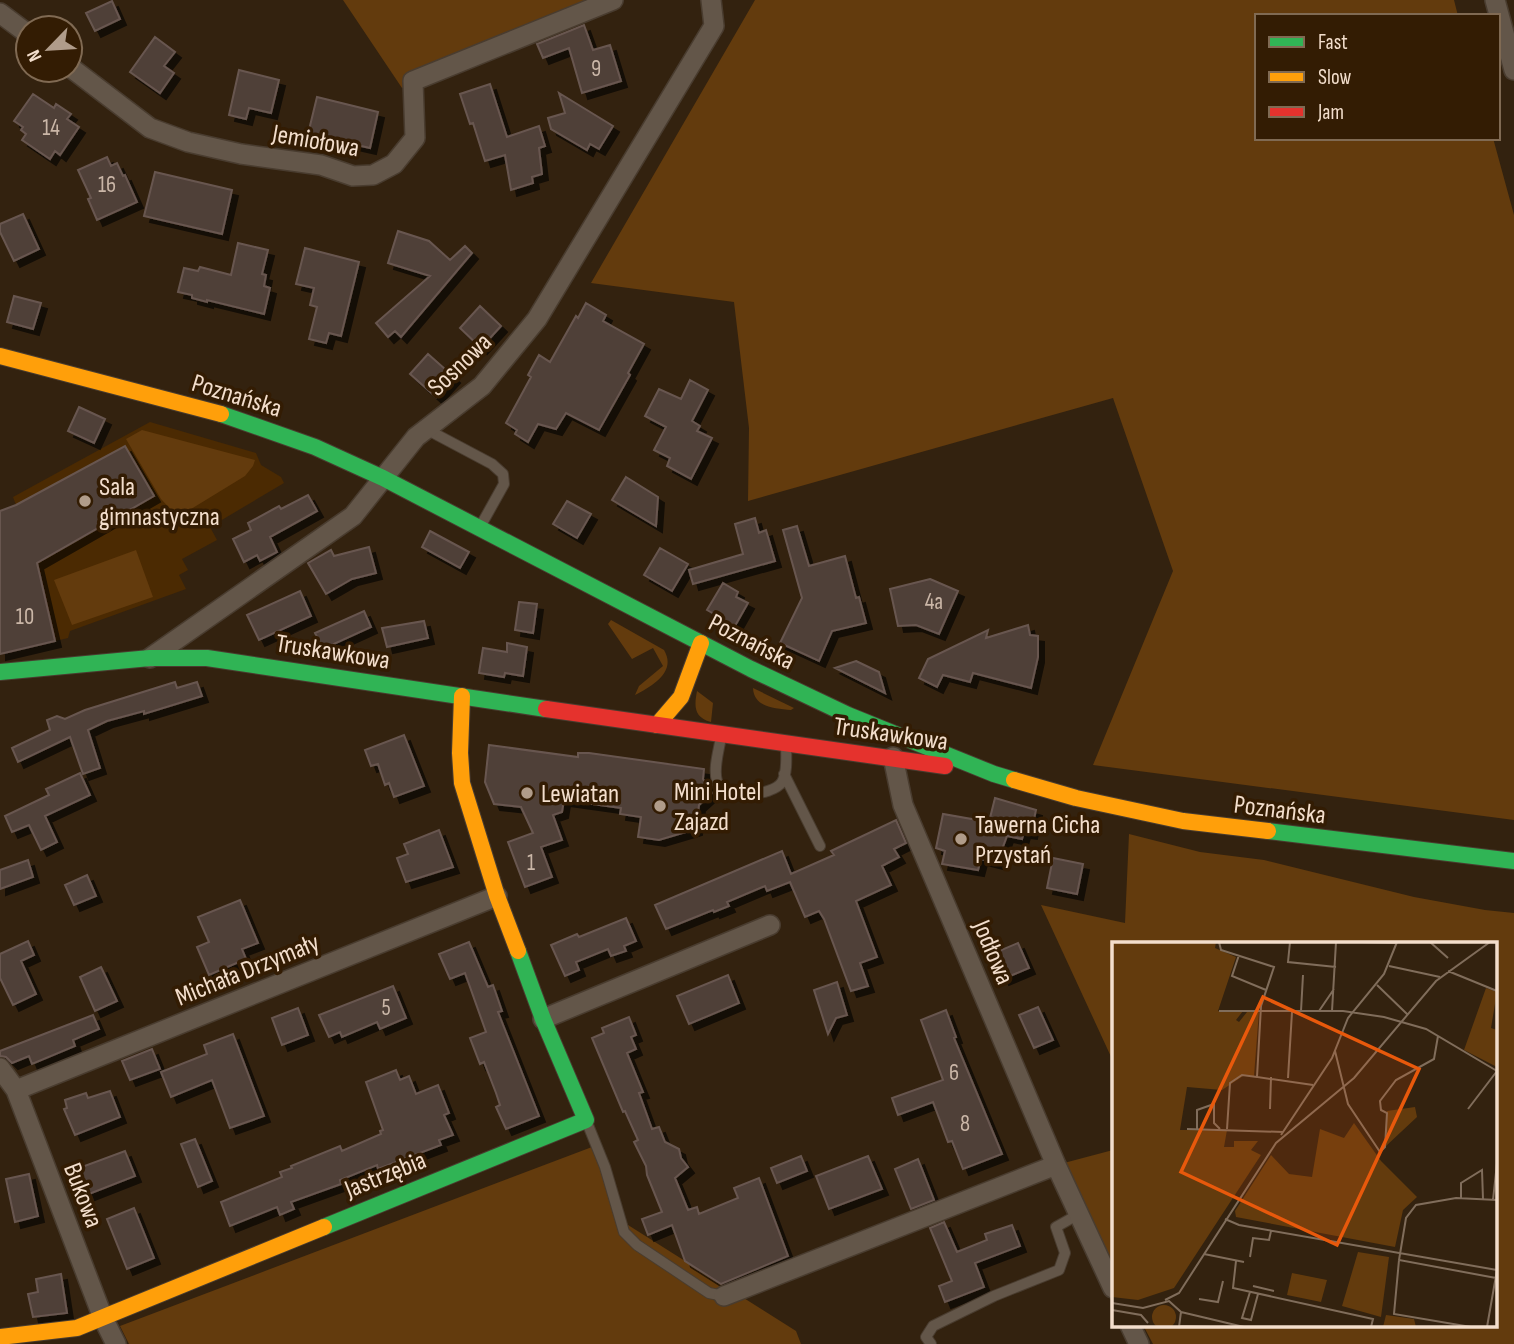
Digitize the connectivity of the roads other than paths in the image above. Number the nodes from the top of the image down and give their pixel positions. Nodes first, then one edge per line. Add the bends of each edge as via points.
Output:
1 (613, 0) edge
2 (711, 0) edge
3 (1500, 18) edge
4 (1514, 70) edge
5 (84, 77) edge
6 (0, 356) edge
7 (426, 429) junction
8 (383, 478) junction
9 (479, 528) junction
10 (701, 643) junction
11 (150, 658) junction
12 (0, 672) edge
13 (462, 696) junction
14 (657, 725) junction
15 (721, 734) junction
16 (786, 743) junction
17 (893, 757) junction
18 (785, 774) junction
19 (994, 774) junction
20 (820, 846) dead end
21 (1514, 861) edge
22 (497, 896) junction
23 (770, 925) dead end
24 (544, 1019) junction
25 (0, 1068) edge
26 (16, 1090) junction
27 (586, 1120) junction
28 (1056, 1165) junction
29 (1079, 1214) junction
30 (1112, 1286) edge
31 (724, 1296) joint
32 (103, 1318) junction
33 (1130, 1326) edge
34 (0, 1337) edge
35 (116, 1344) edge
36 (931, 1344) edge
37 (1139, 1344) edge

1 - 5 street, Jemiołowa via 413,80 415,138 394,164 373,175 353,176 321,165 188,142 150,128
2 - 7 street, Sosnowa via 714,26 537,319 481,387
3 - 4 street
6 - 8 street, Poznańska via 215,412 315,447
7 - 8 street, Sosnowa
7 - 9 lane via 503,474 504,484
8 - 9 street, Poznańska
8 - 11 street, Sosnowa via 353,516
9 - 10 street, Poznańska
10 - 14 street via 677,707
10 - 19 street, Poznańska via 848,715
11 - 12 street, Truskawkowa
11 - 13 street, Truskawkowa via 207,658
13 - 14 street, Truskawkowa
13 - 22 street via 462,783
14 - 15 street, Truskawkowa
15 - 16 street, Truskawkowa
15 - 18 lane via 716,769 717,781 725,790 766,792 781,783
16 - 17 street, Truskawkowa
16 - 18 lane
17 - 19 street, Truskawkowa
17 - 28 street, Jodłowa via 903,805
18 - 20 lane
19 - 21 street, Poznańska via 1076,798 1183,821
22 - 24 street
22 - 26 street, Michała Drzymały
23 - 24 street
24 - 27 street
25 - 26 street, Bukowa
26 - 32 street, Bukowa
27 - 31 lane via 606,1167 624,1232 709,1293
27 - 32 street, Jastrzębia
28 - 29 street, Jodłowa
28 - 31 street
29 - 30 street, Jodłowa
29 - 36 lane via 1056,1227 1066,1252 1059,1270 933,1326 926,1337
32 - 34 street, Jastrzębia via 77,1328
32 - 35 street, Bukowa
33 - 37 street

